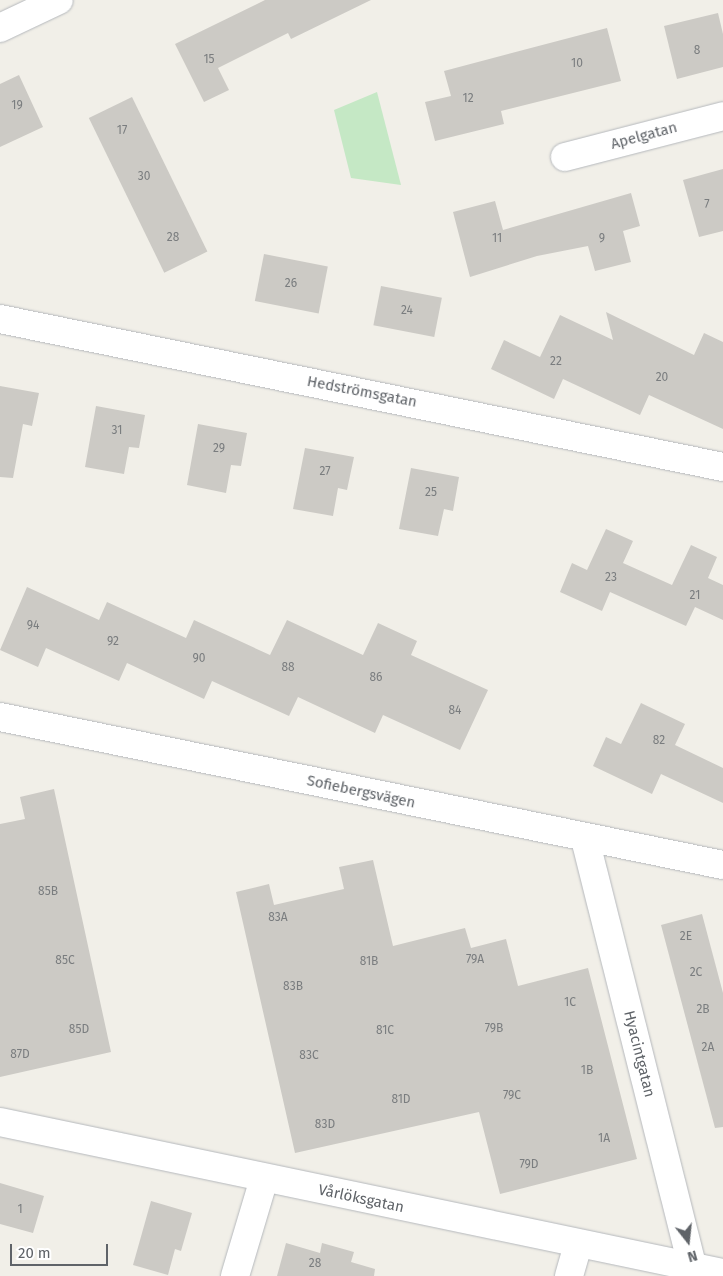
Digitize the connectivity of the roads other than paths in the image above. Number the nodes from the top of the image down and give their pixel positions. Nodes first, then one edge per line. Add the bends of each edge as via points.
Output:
1 (59, 0) edge
2 (0, 28) edge
3 (723, 116) edge
4 (564, 157) dead end
5 (0, 320) edge
6 (723, 467) edge
7 (0, 717) edge
8 (585, 839) junction
9 (723, 865) edge
10 (0, 1122) edge
11 (264, 1179) junction
12 (578, 1244) junction
13 (694, 1272) edge
14 (723, 1273) edge
15 (236, 1276) edge
16 (569, 1276) edge

1 - 2 street
3 - 4 street, Apelgatan
5 - 6 street, Hedströmsgatan
7 - 8 street, Sofiebergsvägen
8 - 9 street, Sofiebergsvägen
8 - 13 street, Hyacintgatan
10 - 11 street, Vårlöksgatan
11 - 12 street, Vårlöksgatan
11 - 15 street
12 - 13 street, Vårlöksgatan
12 - 16 street
13 - 14 street, Vårlöksgatan

